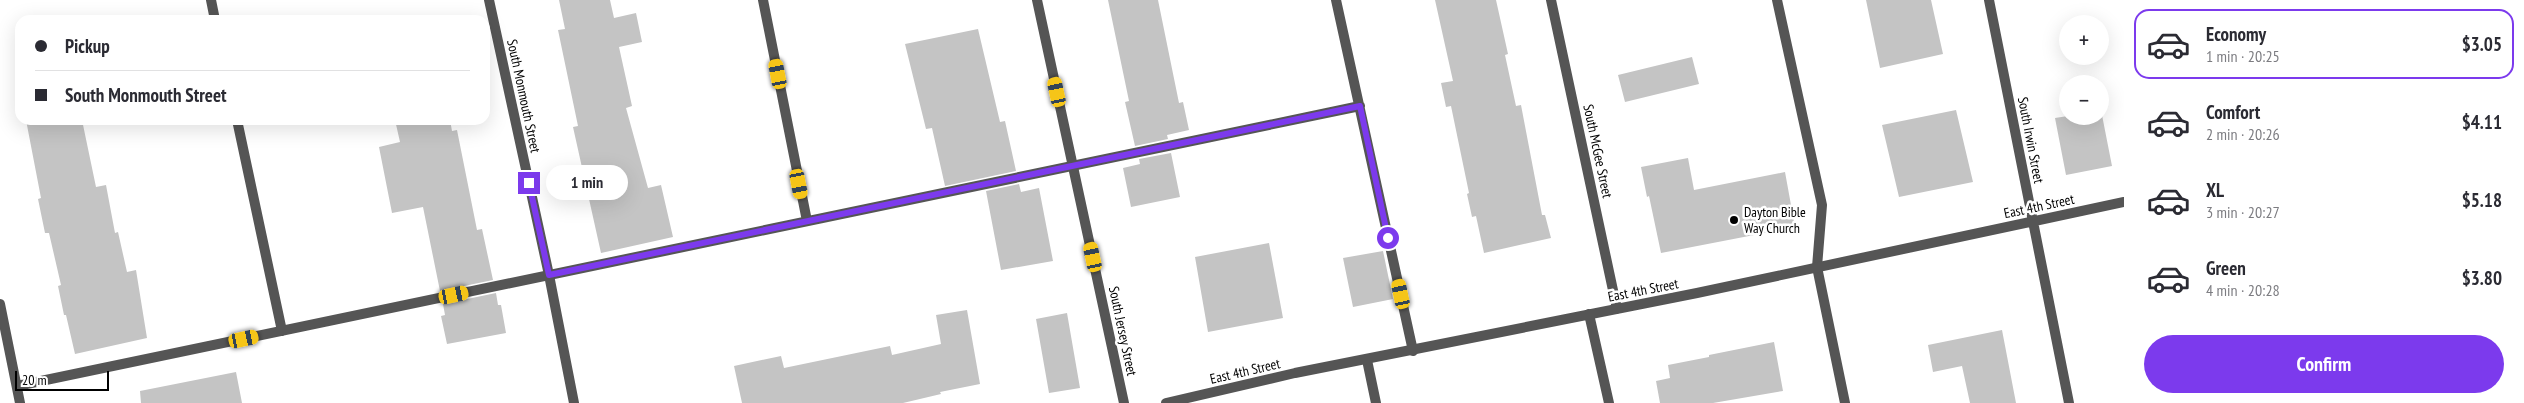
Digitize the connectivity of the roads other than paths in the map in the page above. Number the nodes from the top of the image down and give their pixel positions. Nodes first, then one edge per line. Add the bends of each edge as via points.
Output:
1 (211, 0) edge
2 (489, 0) edge
3 (763, 0) edge
4 (1037, 0) edge
5 (1336, 0) edge
6 (1551, 0) edge
7 (1776, 0) edge
8 (1989, 0) edge
9 (214, 15) edge
10 (1360, 106) junction
11 (238, 125) edge
12 (1073, 166) junction
13 (2124, 202) edge
14 (807, 221) junction
15 (2033, 221) junction
16 (1817, 267) junction
17 (549, 275) junction
18 (0, 304) edge
19 (1617, 309) junction
20 (1589, 314) junction
21 (282, 331) junction
22 (1413, 351) junction
23 (1367, 360) junction
24 (17, 386) junction
25 (20, 403) edge
26 (574, 403) edge
27 (1124, 403) edge
28 (1166, 403) edge
29 (1376, 403) edge
30 (1609, 403) edge
31 (1845, 403) edge
32 (2070, 403) edge

1 - 9 street
2 - 17 street, South Monmouth Street
3 - 14 street
4 - 12 street, South Jersey Street
5 - 10 street
6 - 19 street, South McGee Street
7 - 16 street via 1822,205
8 - 15 street, South Irwin Street
10 - 12 street
10 - 22 street
11 - 21 street
12 - 14 street
12 - 27 street, South Jersey Street
13 - 15 street, East 4th Street
14 - 17 street
15 - 16 street, East 4th Street
15 - 32 street, South Irwin Street
16 - 19 street, East 4th Street
16 - 31 street
17 - 21 street
17 - 26 street, South Monmouth Street
18 - 24 street
19 - 20 street, East 4th Street
20 - 22 street, East 4th Street
20 - 30 street
21 - 24 street
22 - 23 street, East 4th Street
23 - 28 street, East 4th Street
23 - 29 street
24 - 25 street

